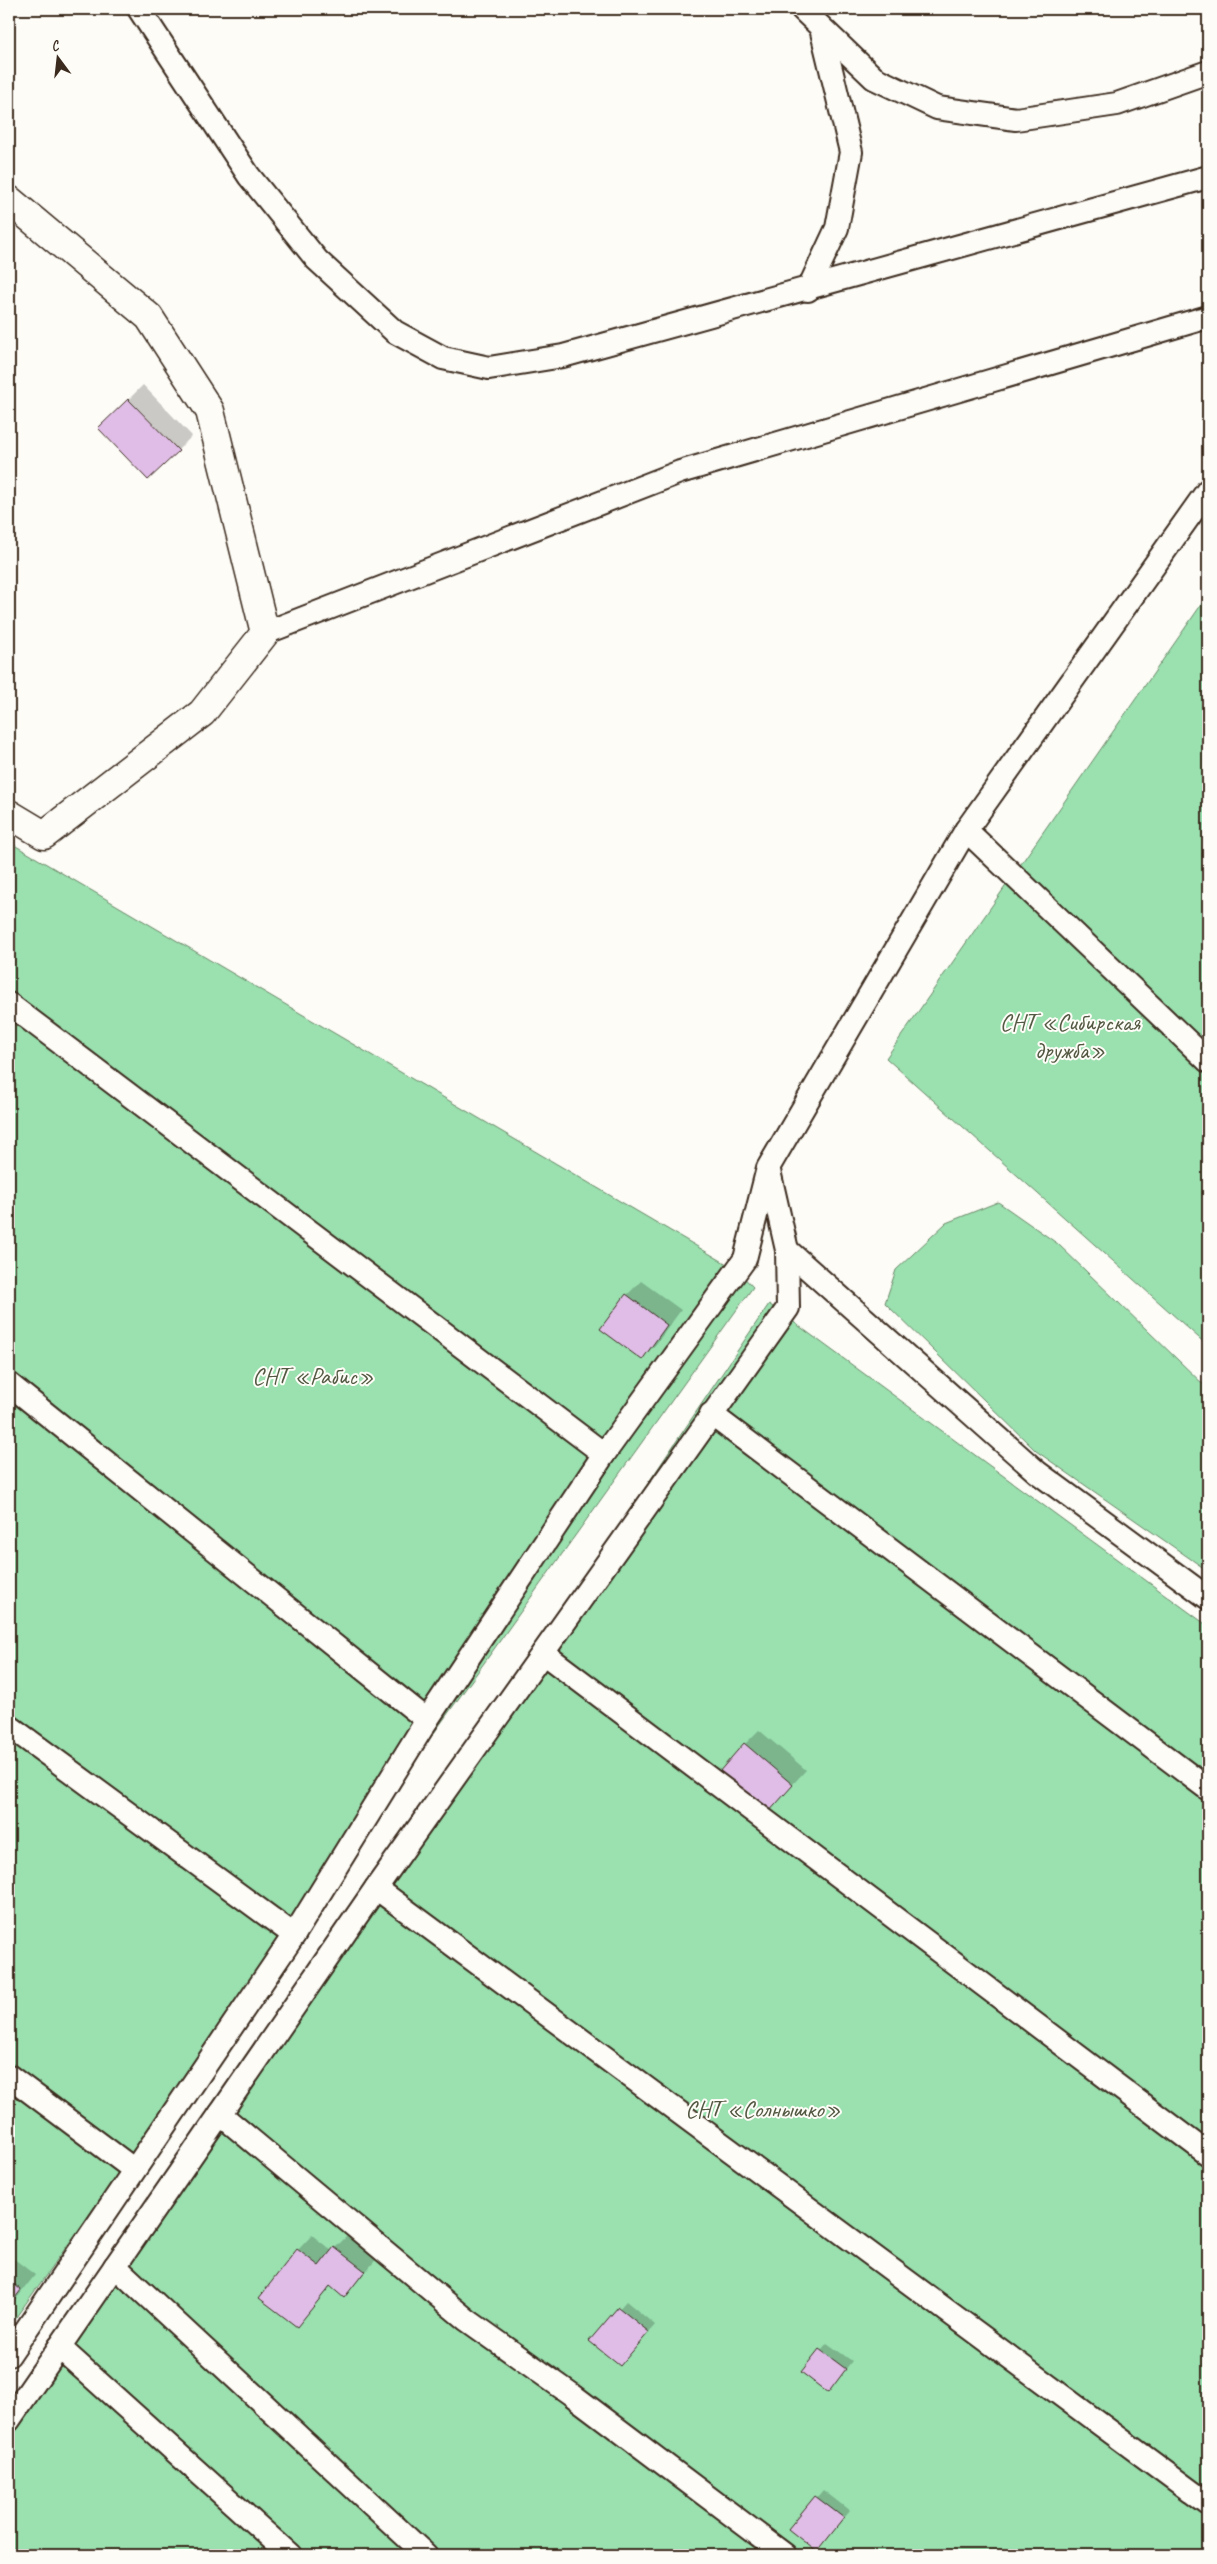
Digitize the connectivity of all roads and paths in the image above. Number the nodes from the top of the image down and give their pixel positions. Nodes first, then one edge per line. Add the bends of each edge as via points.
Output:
1 (139, 9) edge
2 (802, 9) edge
3 (821, 28) junction
4 (1208, 72) edge
5 (1208, 177) edge
6 (9, 200) edge
7 (808, 290) junction
8 (1208, 317) edge
9 (1208, 490) edge
10 (265, 633) junction
11 (9, 814) edge
12 (966, 830) junction
13 (9, 1004) edge
14 (1208, 1061) edge
15 (768, 1168) junction
16 (787, 1250) junction
17 (9, 1384) edge
18 (711, 1414) junction
19 (604, 1454) junction
20 (1208, 1598) edge
21 (543, 1652) junction
22 (427, 1720) junction
23 (9, 1726) edge
24 (1208, 1789) edge
25 (376, 1888) junction
26 (294, 1935) junction
27 (9, 2076) edge
28 (220, 2114) junction
29 (1208, 2154) edge
30 (133, 2168) junction
31 (115, 2266) junction
32 (59, 2347) junction
33 (9, 2355) edge
34 (9, 2420) edge
35 (1208, 2504) edge
36 (290, 2555) edge
37 (426, 2555) edge
38 (785, 2555) edge

1 - 7 lane via 249,176 317,260 395,332 443,358 489,368 563,356
2 - 3 lane
3 - 4 lane via 874,78 937,108 1016,119 1116,104
3 - 7 lane via 851,152 837,228
5 - 7 lane
6 - 10 street via 149,317 210,412
8 - 10 lane via 680,472
9 - 12 lane
10 - 11 street via 202,713 44,835
12 - 14 lane
12 - 15 lane
13 - 19 lane
15 - 16 lane
15 - 19 lane via 745,1259
16 - 18 lane via 788,1308
16 - 20 lane via 1037,1472
17 - 22 lane
18 - 21 lane
18 - 24 lane
19 - 22 lane
21 - 25 lane
21 - 29 lane
22 - 26 lane
23 - 26 lane
25 - 28 lane
25 - 35 lane
26 - 30 lane
27 - 30 lane
28 - 31 lane
28 - 38 lane via 467,2320
30 - 33 lane
31 - 32 lane
31 - 37 lane
32 - 34 lane
32 - 36 lane

